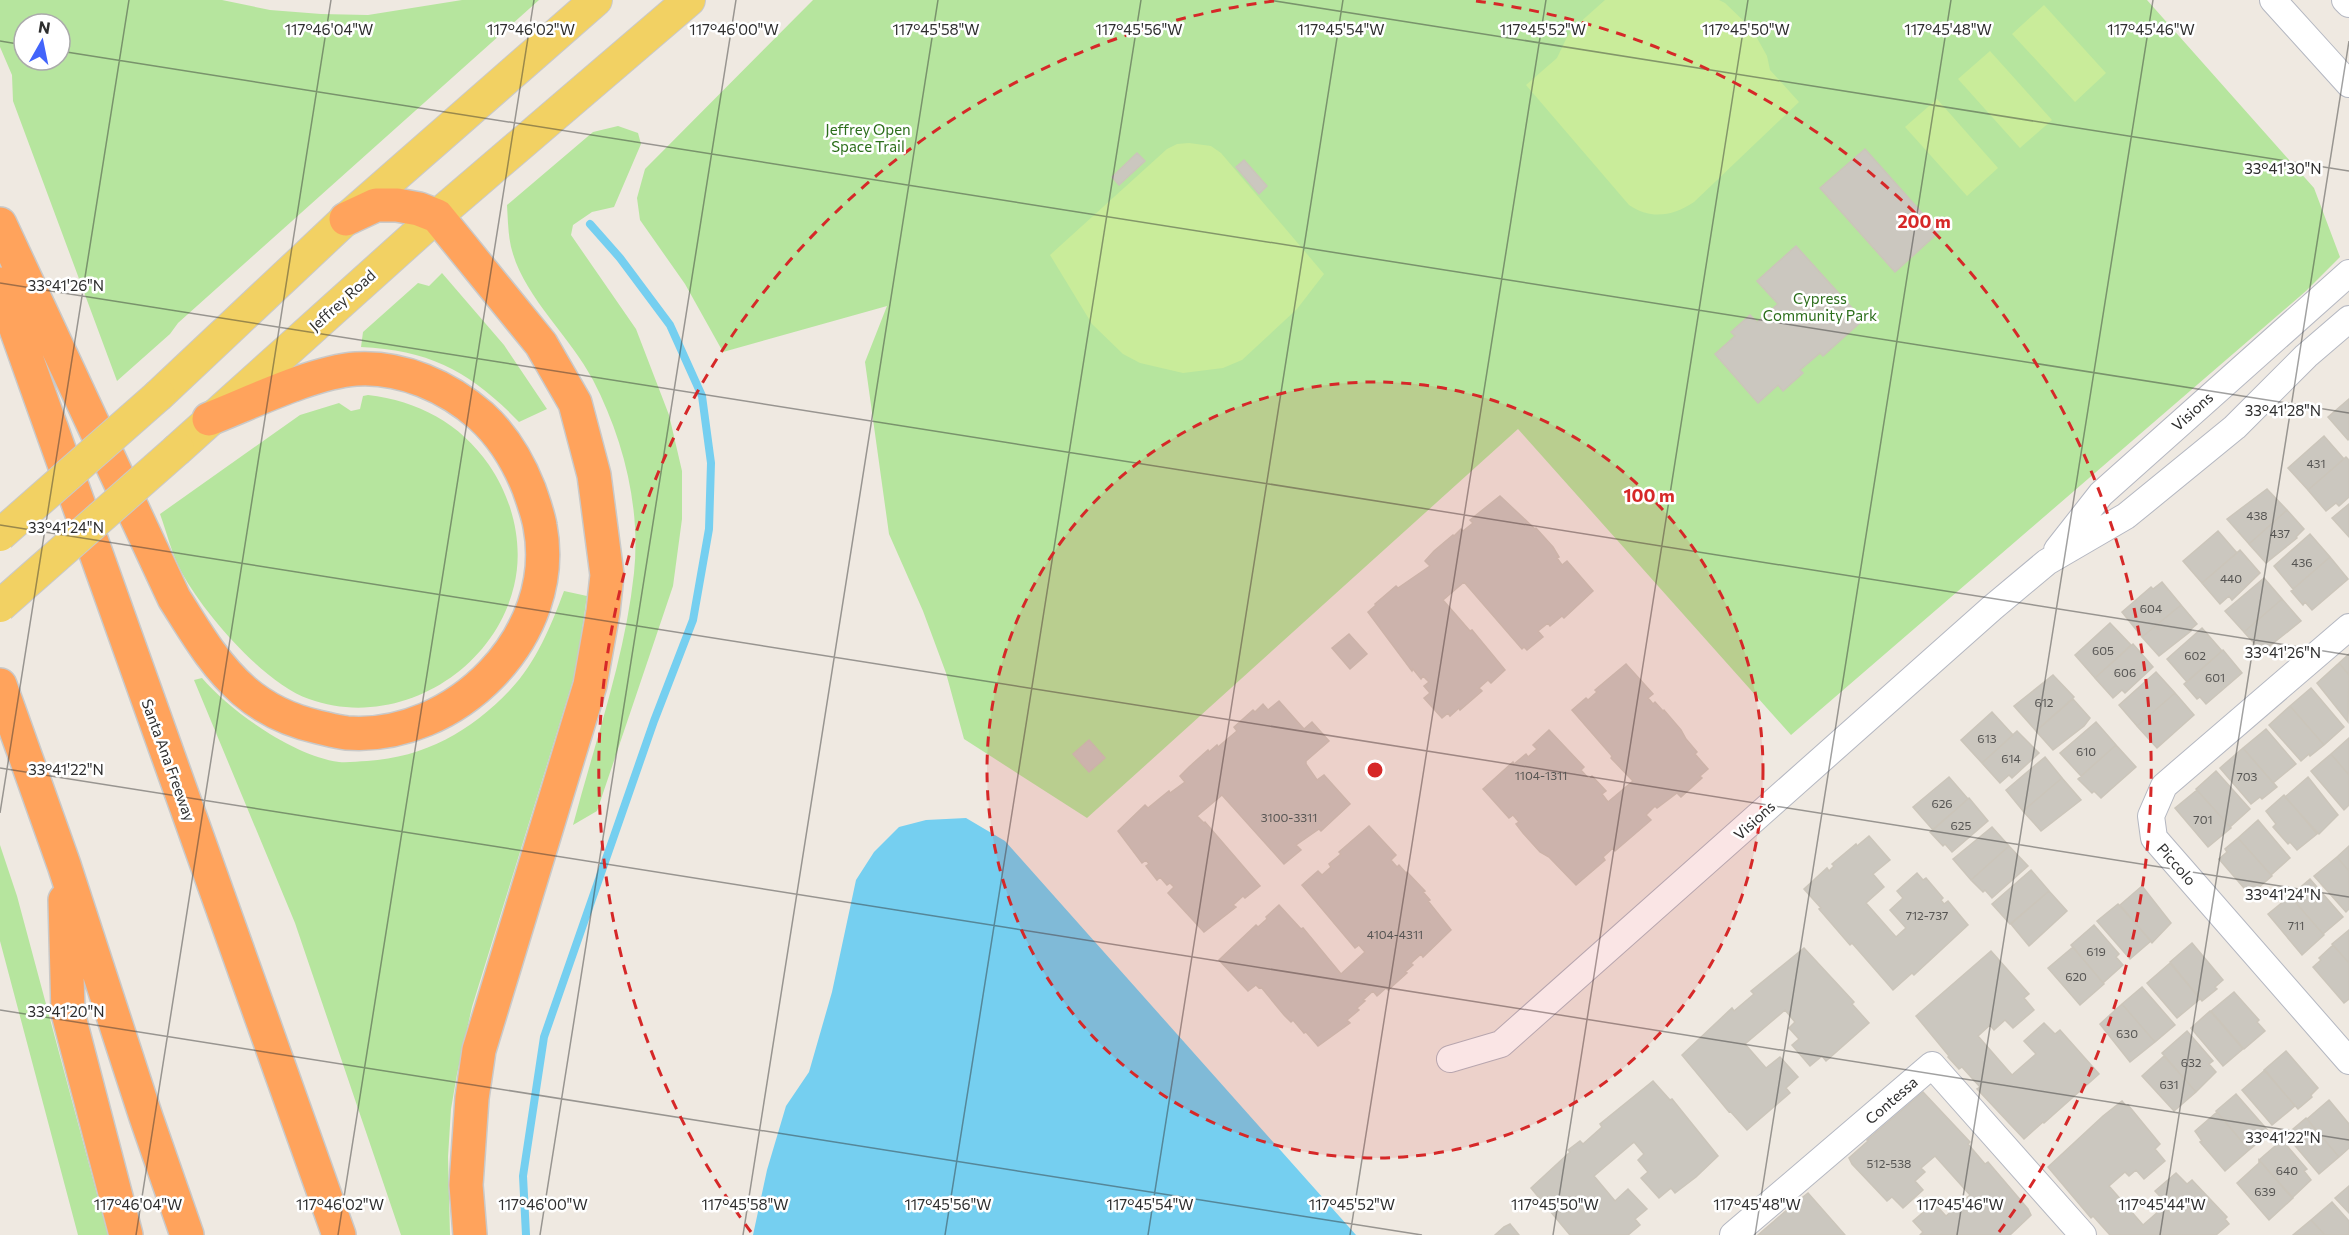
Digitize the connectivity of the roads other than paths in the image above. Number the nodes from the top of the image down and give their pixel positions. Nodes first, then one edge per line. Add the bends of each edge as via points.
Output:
1 (596, 0) edge
2 (689, 0) edge
3 (2273, 0) edge
4 (2345, 0) edge
5 (2349, 4) edge
6 (2349, 84) edge
7 (437, 216) junction
8 (346, 219) junction
9 (0, 224) edge
10 (2349, 273) edge
11 (0, 284) edge
12 (2349, 319) edge
13 (209, 419) junction
14 (0, 535) edge
15 (2047, 562) junction
16 (0, 606) edge
17 (2349, 627) edge
18 (0, 685) edge
19 (64, 865) junction
20 (1450, 1059) dead end
21 (2349, 1061) edge
22 (126, 1235) edge
23 (188, 1235) edge
24 (339, 1235) edge
25 (470, 1235) edge
26 (1733, 1235) edge
27 (2083, 1235) edge

1 - 8 main road
2 - 7 main road, Jeffrey Road
3 - 6 street
4 - 5 street
7 - 8 highway via 408,207 376,205
7 - 13 main road, Jeffrey Road
7 - 25 highway via 541,344 575,403 594,475 607,575 590,685 479,1050 466,1185
8 - 14 main road, bridge via 159,394
9 - 13 highway via 174,598 210,656 257,701 302,723 347,733 391,730 415,724 464,700 516,644 534,607 540,581 541,527 522,472 510,451 492,426 466,403 438,386 405,374 357,369 313,378
10 - 15 street, Visions via 2101,494
11 - 24 highway, Santa Ana Freeway
12 - 15 street, Visions via 2235,427 2135,509
13 - 16 main road, Jeffrey Road, bridge
15 - 20 street, Visions via 1501,1044
17 - 21 street, Piccolo via 2164,786 2151,816 2154,838
18 - 19 highway
19 - 22 highway via 68,1012
19 - 23 highway
26 - 27 street, Contessa via 1932,1065

